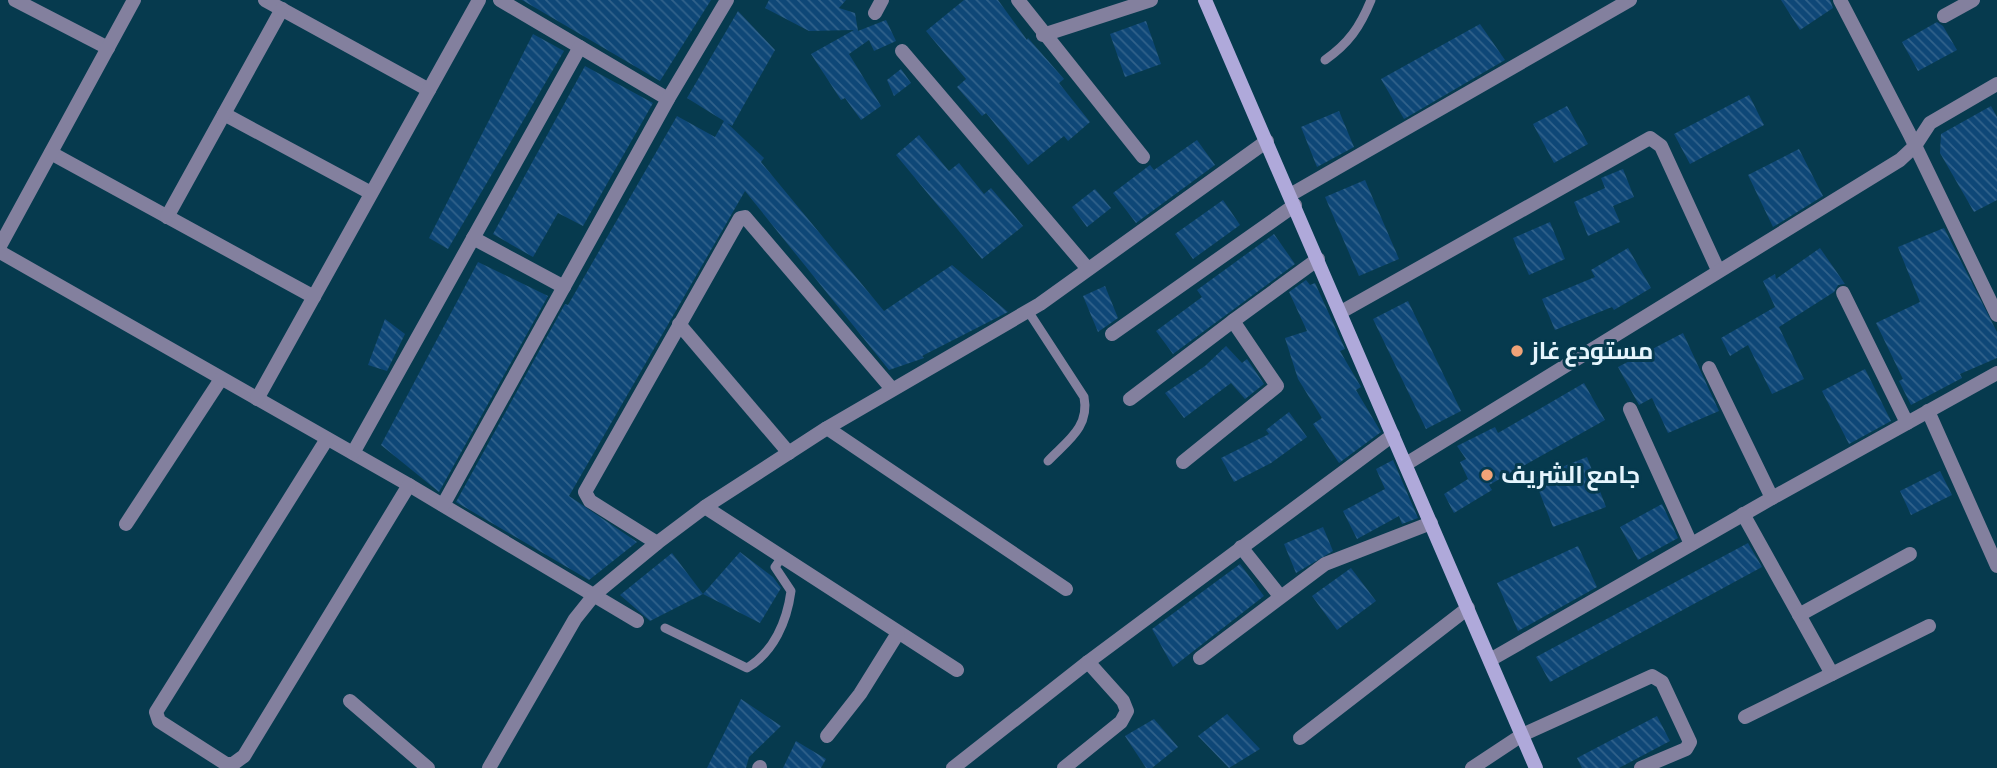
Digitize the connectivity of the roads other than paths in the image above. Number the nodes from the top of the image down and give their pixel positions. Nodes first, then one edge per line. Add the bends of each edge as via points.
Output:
1 (15, 0) edge
2 (134, 0) edge
3 (265, 0) edge
4 (478, 0) edge
5 (499, 0) edge
6 (727, 0) edge
7 (1018, 0) edge
8 (1151, 0) edge
9 (1205, 0) edge
10 (1371, 0) edge
11 (1630, 0) edge
12 (1840, 0) edge
13 (1973, 0) edge
14 (282, 9) junction
15 (1944, 16) dead end
16 (1043, 35) junction
17 (580, 47) junction
18 (108, 48) junction
19 (902, 51) dead end
20 (1325, 60) dead end
21 (1997, 84) edge
22 (429, 90) junction
23 (668, 99) junction
24 (224, 114) junction
25 (1267, 141) junction
26 (1915, 146) junction
27 (51, 153) junction
28 (1143, 157) dead end
29 (371, 193) junction
30 (1292, 200) junction
31 (167, 217) junction
32 (473, 238) junction
33 (0, 246) edge
34 (0, 253) edge
35 (1318, 259) junction
36 (1088, 269) junction
37 (1718, 270) junction
38 (564, 286) junction
39 (1843, 293) dead end
40 (314, 297) junction
41 (1028, 312) junction
42 (1341, 312) junction
43 (1997, 315) edge
44 (1233, 321) junction
45 (679, 324) junction
46 (1112, 334) dead end
47 (1709, 368) dead end
48 (1997, 373) edge
49 (220, 379) junction
50 (892, 389) junction
51 (1130, 399) dead end
52 (257, 400) junction
53 (1630, 410) dead end
54 (1928, 411) junction
55 (1907, 423) junction
56 (827, 428) junction
57 (1393, 435) junction
58 (327, 439) junction
59 (353, 453) junction
60 (789, 453) junction
61 (1048, 461) dead end
62 (1183, 462) dead end
63 (1406, 464) junction
64 (409, 485) junction
65 (1772, 498) junction
66 (443, 506) junction
67 (705, 507) junction
68 (1743, 514) junction
69 (1431, 523) junction
70 (127, 524) dead end
71 (657, 543) junction
72 (1691, 544) junction
73 (1241, 547) junction
74 (1910, 554) dead end
75 (782, 557) junction
76 (1997, 566) edge
77 (1066, 589) dead end
78 (595, 594) junction
79 (1280, 596) junction
80 (1468, 608) junction
81 (1799, 615) junction
82 (637, 621) dead end
83 (1929, 626) dead end
84 (665, 628) dead end
85 (898, 633) junction
86 (1200, 658) dead end
87 (1490, 660) junction
88 (1088, 662) junction
89 (957, 670) dead end
90 (1832, 674) junction
91 (350, 701) dead end
92 (1745, 717) dead end
93 (1521, 735) junction
94 (827, 736) dead end
95 (1300, 738) dead end
96 (428, 768) edge
97 (489, 768) edge
98 (953, 768) edge
99 (1064, 768) edge
100 (1472, 768) edge
101 (1536, 768) edge
102 (1642, 768) edge

1 - 18 street
2 - 18 street
3 - 14 street
4 - 22 street
5 - 17 street
6 - 23 street
7 - 16 street
8 - 16 street
9 - 25 main road
10 - 20 lane via 1361,26 1345,46
11 - 30 street
12 - 26 street
13 - 15 street
14 - 22 street
14 - 24 street
16 - 28 street
17 - 23 street
17 - 32 street
18 - 27 street
19 - 36 street
21 - 26 street via 1930,123
22 - 29 street
23 - 38 street
24 - 29 street
24 - 31 street
25 - 30 main road
25 - 36 street
26 - 37 street via 1900,160
26 - 43 street
27 - 31 street
27 - 33 street
29 - 40 street
30 - 35 main road
30 - 46 street
31 - 40 street
32 - 38 street
32 - 59 street
34 - 49 street
35 - 42 main road
35 - 44 street
36 - 41 street
37 - 42 street via 1661,146 1650,138
37 - 63 street
38 - 66 street
39 - 55 street
40 - 52 street
41 - 50 street
41 - 61 lane via 1084,397 1087,413
42 - 57 main road
44 - 51 street
44 - 62 street via 1277,386
45 - 50 street via 737,223 745,217
45 - 60 street
45 - 71 street via 585,492 590,501
47 - 65 street
48 - 54 street
49 - 52 street
49 - 70 street
50 - 56 street
52 - 58 street
53 - 72 street
54 - 55 street
54 - 76 street
55 - 65 street
56 - 60 street
56 - 77 street
57 - 63 main road
57 - 73 street
58 - 59 street
58 - 64 street via 156,712 159,721 226,764 244,756
59 - 64 street
60 - 67 street
63 - 69 main road
64 - 66 street
65 - 68 street
66 - 78 street
67 - 71 street
67 - 75 street
68 - 72 street
68 - 81 street
69 - 79 street via 1325,564
69 - 80 main road
71 - 78 street
72 - 87 street
73 - 79 street
73 - 88 street
74 - 81 street
75 - 84 lane via 775,567 791,591 788,611 759,661 747,667
75 - 85 street
78 - 82 street
78 - 97 street via 575,620
79 - 86 street
80 - 87 main road
80 - 95 street
81 - 90 street
83 - 90 street
85 - 89 street
85 - 94 street
87 - 93 main road
88 - 98 street
88 - 99 street via 1127,711 1121,722
90 - 92 street
91 - 96 street
93 - 100 street
93 - 101 main road
93 - 102 street via 1658,677 1690,742 1686,749

